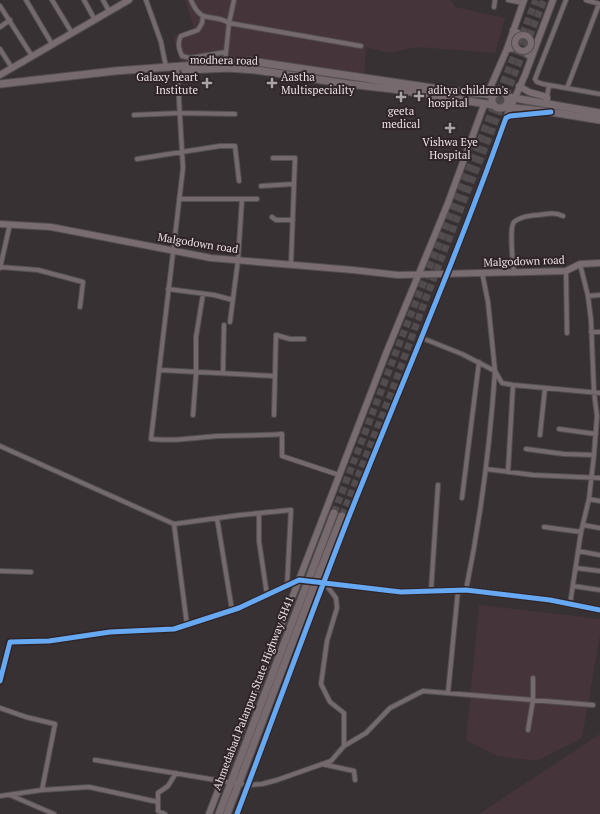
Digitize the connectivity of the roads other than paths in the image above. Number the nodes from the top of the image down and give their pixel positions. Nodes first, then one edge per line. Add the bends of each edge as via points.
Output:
1 (26, 0) edge
2 (52, 0) edge
3 (84, 0) edge
4 (103, 0) edge
5 (129, 0) edge
6 (146, 0) edge
7 (191, 0) edge
8 (234, 0) edge
9 (494, 0) edge
10 (508, 0) edge
11 (553, 0) edge
12 (566, 0) edge
13 (586, 0) edge
14 (524, 1) edge
15 (600, 4) edge
16 (0, 6) edge
17 (494, 7) dead end
18 (109, 11) junction
19 (203, 16) junction
20 (10, 20) junction
21 (95, 20) junction
22 (229, 23) junction
23 (0, 27) edge
24 (513, 30) junction
25 (72, 33) junction
26 (521, 35) junction
27 (530, 39) junction
28 (538, 39) junction
29 (52, 44) junction
30 (361, 46) dead end
31 (517, 48) junction
32 (0, 49) edge
33 (507, 49) junction
34 (524, 51) junction
35 (226, 52) junction
36 (32, 56) junction
37 (531, 58) junction
38 (225, 62) junction
39 (166, 67) junction
40 (12, 68) junction
41 (177, 68) junction
42 (0, 75) edge
43 (0, 84) edge
44 (549, 85) junction
45 (393, 86) junction
46 (519, 86) junction
47 (0, 88) edge
48 (567, 88) junction
49 (600, 94) edge
50 (490, 95) junction
51 (511, 98) junction
52 (547, 101) junction
53 (484, 105) junction
54 (493, 105) junction
55 (508, 108) junction
56 (551, 112) junction
57 (180, 113) junction
58 (600, 113) edge
59 (235, 114) dead end
60 (134, 115) dead end
61 (506, 118) junction
62 (600, 120) edge
63 (182, 152) junction
64 (273, 158) dead end
65 (137, 159) dead end
66 (239, 181) dead end
67 (294, 184) junction
68 (261, 186) dead end
69 (242, 199) junction
70 (257, 199) dead end
71 (179, 200) junction
72 (563, 216) dead end
73 (272, 217) dead end
74 (293, 220) junction
75 (0, 224) edge
76 (10, 224) junction
77 (172, 250) junction
78 (238, 260) junction
79 (600, 262) edge
80 (291, 264) junction
81 (580, 264) junction
82 (0, 268) edge
83 (566, 271) junction
84 (482, 272) junction
85 (514, 272) junction
86 (447, 273) junction
87 (418, 275) junction
88 (168, 289) junction
89 (203, 294) junction
90 (600, 295) edge
91 (588, 296) junction
92 (233, 300) junction
93 (80, 307) dead end
94 (230, 322) dead end
95 (224, 325) dead end
96 (591, 332) junction
97 (600, 332) edge
98 (567, 333) dead end
99 (422, 338) junction
100 (304, 339) dead end
101 (479, 362) junction
102 (159, 370) junction
103 (495, 371) junction
104 (196, 372) junction
105 (223, 373) junction
106 (274, 376) junction
107 (513, 385) junction
108 (545, 388) junction
109 (594, 392) junction
110 (600, 393) edge
111 (193, 415) dead end
112 (274, 415) dead end
113 (559, 429) dead end
114 (596, 434) junction
115 (540, 435) dead end
116 (0, 446) edge
117 (598, 446) edge
118 (526, 450) dead end
119 (594, 455) junction
120 (486, 469) junction
121 (508, 472) junction
122 (339, 475) junction
123 (592, 478) junction
124 (600, 478) edge
125 (438, 485) dead end
126 (462, 498) dead end
127 (589, 499) junction
128 (600, 501) edge
129 (325, 512) junction
130 (334, 513) tunnel mouth
131 (259, 514) junction
132 (346, 517) junction
133 (217, 518) junction
134 (331, 521) junction
135 (174, 524) junction
136 (583, 525) junction
137 (544, 527) dead end
138 (600, 528) edge
139 (581, 532) junction
140 (578, 551) junction
141 (600, 555) edge
142 (576, 568) junction
143 (0, 571) edge
144 (600, 571) edge
145 (31, 572) dead end
146 (299, 580) junction
147 (312, 581) junction
148 (324, 582) junction
149 (287, 586) junction
150 (573, 586) junction
151 (458, 590) junction
152 (466, 590) junction
153 (600, 590) edge
154 (431, 591) junction
155 (267, 595) junction
156 (570, 604) junction
157 (240, 608) joint
158 (232, 610) junction
159 (600, 610) edge
160 (187, 625) junction
161 (533, 678) dead end
162 (0, 681) edge
163 (448, 693) junction
164 (533, 700) junction
165 (593, 705) dead end
166 (0, 708) edge
167 (528, 730) dead end
168 (344, 746) junction
169 (95, 760) dead end
170 (322, 764) junction
171 (176, 773) junction
172 (355, 780) dead end
173 (222, 781) junction
174 (231, 782) junction
175 (240, 783) junction
176 (248, 785) junction
177 (42, 790) junction
178 (10, 795) junction
179 (0, 796) edge
180 (158, 802) junction
181 (54, 814) edge
182 (165, 814) edge
183 (209, 814) edge
184 (219, 814) edge
185 (227, 814) edge
186 (237, 814) edge

1 - 29 street
2 - 25 street
3 - 21 street
4 - 18 street
5 - 18 street
6 - 39 street via 161,42
7 - 19 street via 195,10
8 - 22 street
9 - 17 street
10 - 14 street
11 - 28 street
12 - 44 street via 535,79
13 - 15 street
14 - 24 street
15 - 48 street
16 - 20 street
18 - 21 street
19 - 22 street
19 - 35 street via 198,30 181,36 178,41 182,56 190,58
20 - 23 street
20 - 36 street
21 - 25 street
22 - 30 street
22 - 35 street
24 - 26 street
24 - 33 street
25 - 29 street
26 - 27 street, bridge via 526,35
26 - 31 street, bridge via 516,41
27 - 28 street
27 - 34 street, bridge via 530,47
28 - 37 street
29 - 36 street
31 - 33 street
31 - 34 street, bridge
32 - 40 street
33 - 50 street
34 - 37 street
35 - 38 street
36 - 40 street
37 - 46 street
38 - 41 main road
38 - 45 main road via 250,60
39 - 41 main road
39 - 43 main road
40 - 42 street
41 - 45 main road, modhera road via 256,70 348,84
41 - 47 main road, modhera road
41 - 57 street
44 - 48 street
44 - 52 street
45 - 50 main road
45 - 53 main road, modhera road
46 - 51 street
46 - 52 street
48 - 49 street
50 - 51 main road via 501,92
50 - 54 main road
51 - 52 main road
51 - 55 main road
52 - 58 main road
53 - 54 main road, modhera road
53 - 87 street
54 - 55 main road, modhera road via 497,108
55 - 56 main road, modhera road
55 - 61 street
56 - 61 street
56 - 62 main road
57 - 59 street
57 - 60 street
57 - 63 street
61 - 86 street
63 - 65 street
63 - 66 street via 235,146
63 - 71 street
64 - 67 street via 295,158
67 - 68 street
67 - 74 street
69 - 70 street
69 - 71 street
69 - 78 street
71 - 77 street
72 - 85 street via 556,213 533,215 515,222 512,239
73 - 74 street via 276,220
74 - 80 street
75 - 76 street, Malgodown road
76 - 77 street, Malgodown road via 51,227
76 - 82 street
77 - 78 street, Malgodown road via 211,258
77 - 88 street
78 - 80 street, Malgodown road
78 - 92 street
79 - 81 street, Malgodown road
80 - 87 street, Malgodown road
81 - 83 street, Malgodown road
81 - 91 street
82 - 93 street via 38,270 83,282
83 - 85 street, Malgodown road
83 - 98 street
84 - 85 street, Malgodown road
84 - 86 street, Malgodown road
84 - 103 street via 488,302
86 - 87 street, Malgodown road
86 - 99 street
87 - 122 street
88 - 89 street
88 - 102 street
89 - 92 street
89 - 104 street via 196,337
90 - 91 street
91 - 96 street
92 - 94 street
95 - 105 street
96 - 97 street
96 - 109 street
99 - 101 street
99 - 132 street
100 - 106 street via 276,335
101 - 103 street
101 - 126 street
102 - 104 street
102 - 122 street via 151,439 184,440 282,434 282,456
103 - 107 street via 502,382
103 - 120 street
104 - 105 street
104 - 111 street
105 - 106 street
106 - 112 street
107 - 108 street
107 - 121 street
108 - 109 street
108 - 115 street
109 - 110 street
109 - 114 street
113 - 114 street
114 - 117 street
116 - 135 street
117 - 119 street
118 - 119 street
119 - 123 street
120 - 121 street
120 - 152 street
121 - 123 street
122 - 129 street
123 - 124 street
123 - 127 street
125 - 154 street
127 - 128 street
127 - 136 street
129 - 134 street
129 - 146 street
130 - 134 main road, Ahmedabad Palanpur State Highway SH41
131 - 133 street
131 - 149 street via 291,510
131 - 155 street via 259,541
132 - 147 main road, Ahmedabad Palanpur State Highway SH41 via 339,524
132 - 148 street
133 - 135 street
133 - 158 street
134 - 147 main road, Ahmedabad Palanpur State Highway SH41
135 - 160 street
136 - 138 street
136 - 139 street
137 - 139 street
139 - 140 street
140 - 141 street
140 - 142 street
142 - 144 street
142 - 150 street
143 - 145 street
146 - 147 street
146 - 149 street
146 - 173 street
147 - 148 street
147 - 174 main road, Ahmedabad Palanpur State Highway SH41
147 - 175 main road, Ahmedabad Palanpur State Highway SH41
148 - 154 street via 401,592
148 - 168 street via 336,598 337,608 327,641 321,684 330,702 344,713
148 - 176 street
149 - 155 street
150 - 153 street
150 - 156 street
151 - 152 street
151 - 154 street
151 - 163 street
152 - 156 street
155 - 157 street
156 - 159 street
157 - 158 street
158 - 160 street
160 - 162 street via 174,629 110,632 49,641 10,642
161 - 164 street
163 - 164 street
163 - 168 street via 423,691 390,708 366,733
164 - 165 street
164 - 167 street
166 - 177 street via 55,724
168 - 170 street via 331,761
169 - 171 street
170 - 172 street via 354,770
170 - 176 street via 277,780
171 - 173 street
171 - 180 street via 168,786 158,793
173 - 174 street
173 - 183 street
174 - 175 street
174 - 184 main road, Ahmedabad Palanpur State Highway SH41
175 - 176 street
175 - 185 main road, Ahmedabad Palanpur State Highway SH41
176 - 186 street
177 - 178 street
177 - 180 street via 89,787
178 - 179 street
178 - 181 street
180 - 182 street via 158,811

